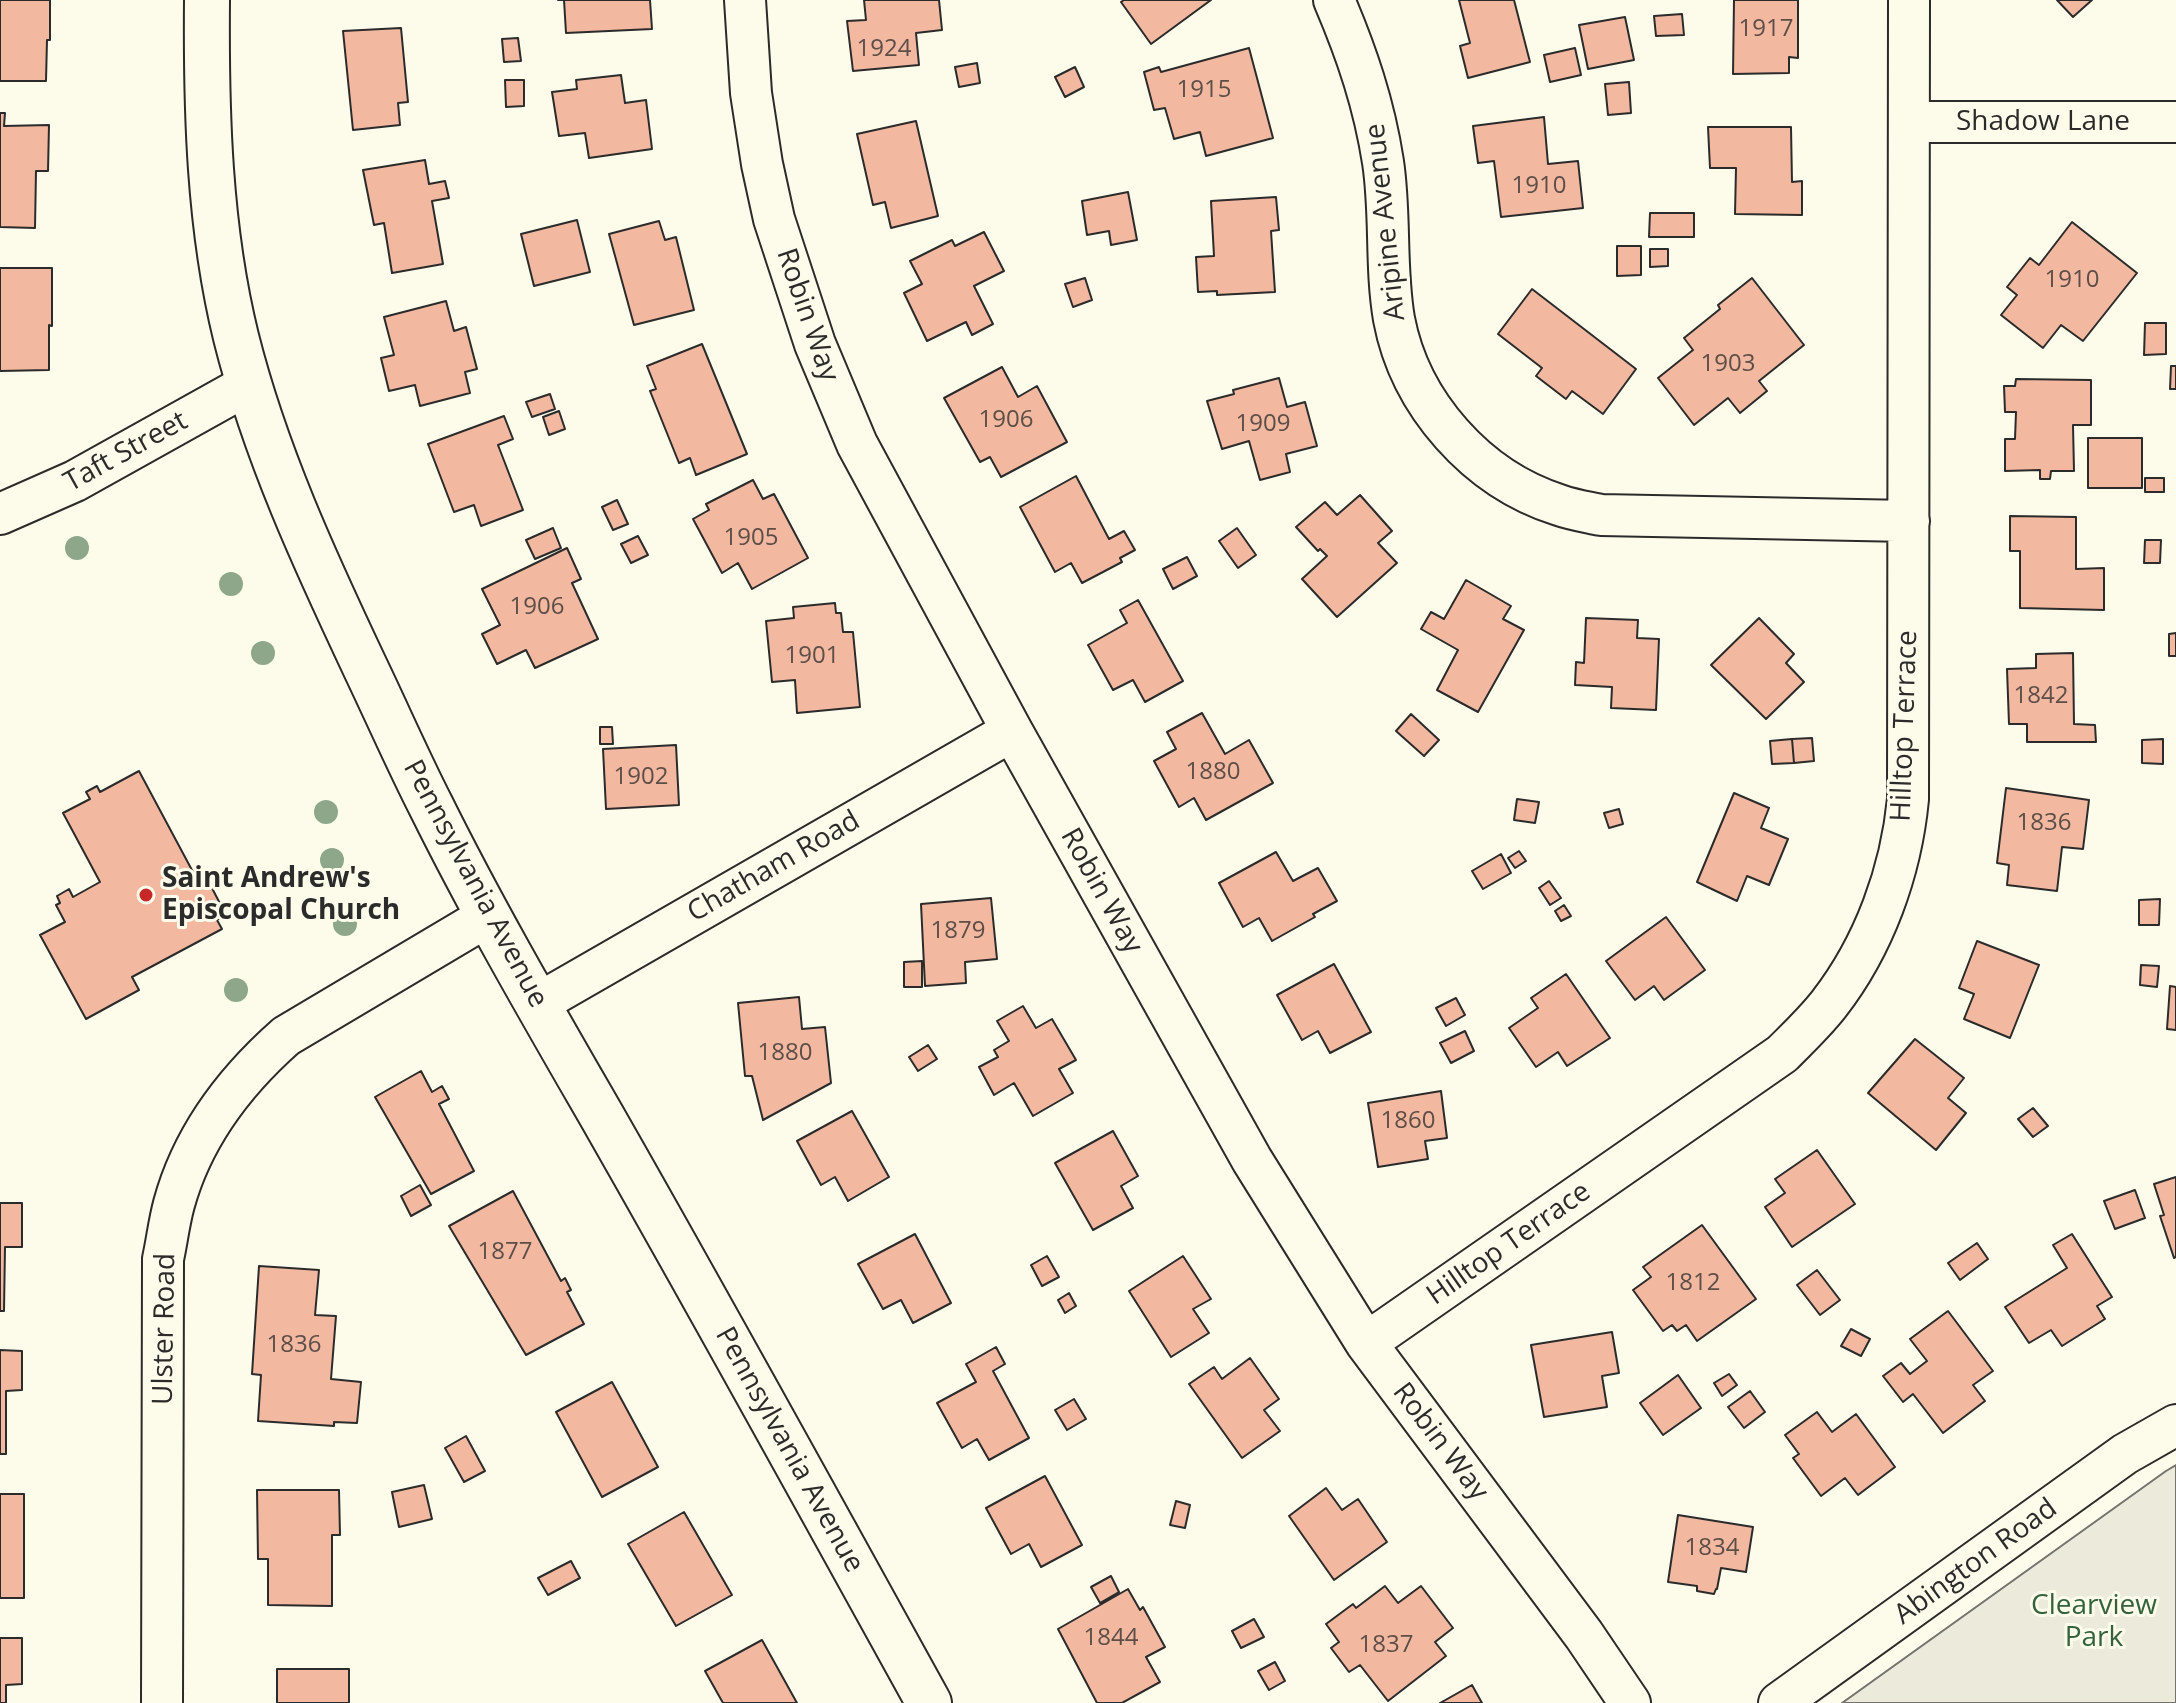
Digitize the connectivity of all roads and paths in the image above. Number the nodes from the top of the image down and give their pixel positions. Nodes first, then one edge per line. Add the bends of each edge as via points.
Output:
1 (207, 0) edge
2 (745, 0) edge
3 (1334, 0) edge
4 (1909, 0) edge
5 (1909, 122) junction
6 (2176, 122) edge
7 (249, 384) junction
8 (0, 514) edge
9 (1909, 521) junction
10 (1012, 731) junction
11 (488, 916) junction
12 (537, 1004) junction
13 (1366, 1343) junction
14 (2176, 1425) edge
15 (162, 1703) edge
16 (929, 1703) edge
17 (1630, 1703) edge
18 (1779, 1703) edge

1 - 7 street, Pennsylvania Avenue via 210,158 217,223 224,279
2 - 10 street, Robin Way via 762,164 774,219 815,344 857,444
3 - 9 street, Aripine Avenue via 1372,103 1383,164 1394,322 1407,363 1426,401 1483,465 1559,505 1601,515
4 - 5 street, Hilltop Terrace
5 - 6 street, Shadow Lane
5 - 9 street, Hilltop Terrace
7 - 8 street, Taft Street via 75,481
7 - 11 street, Pennsylvania Avenue via 317,564
9 - 13 street, Hilltop Terrace via 1906,818 1891,885 1865,947 1829,1005 1782,1054
10 - 12 street, Chatham Road
10 - 13 street, Robin Way via 1252,1160
11 - 12 street, Pennsylvania Avenue
11 - 15 street, Ulster Road via 286,1036 224,1101 194,1150 174,1203 163,1259
12 - 16 street, Pennsylvania Avenue
13 - 17 street, Robin Way
14 - 18 street, Abington Road via 2125,1454

